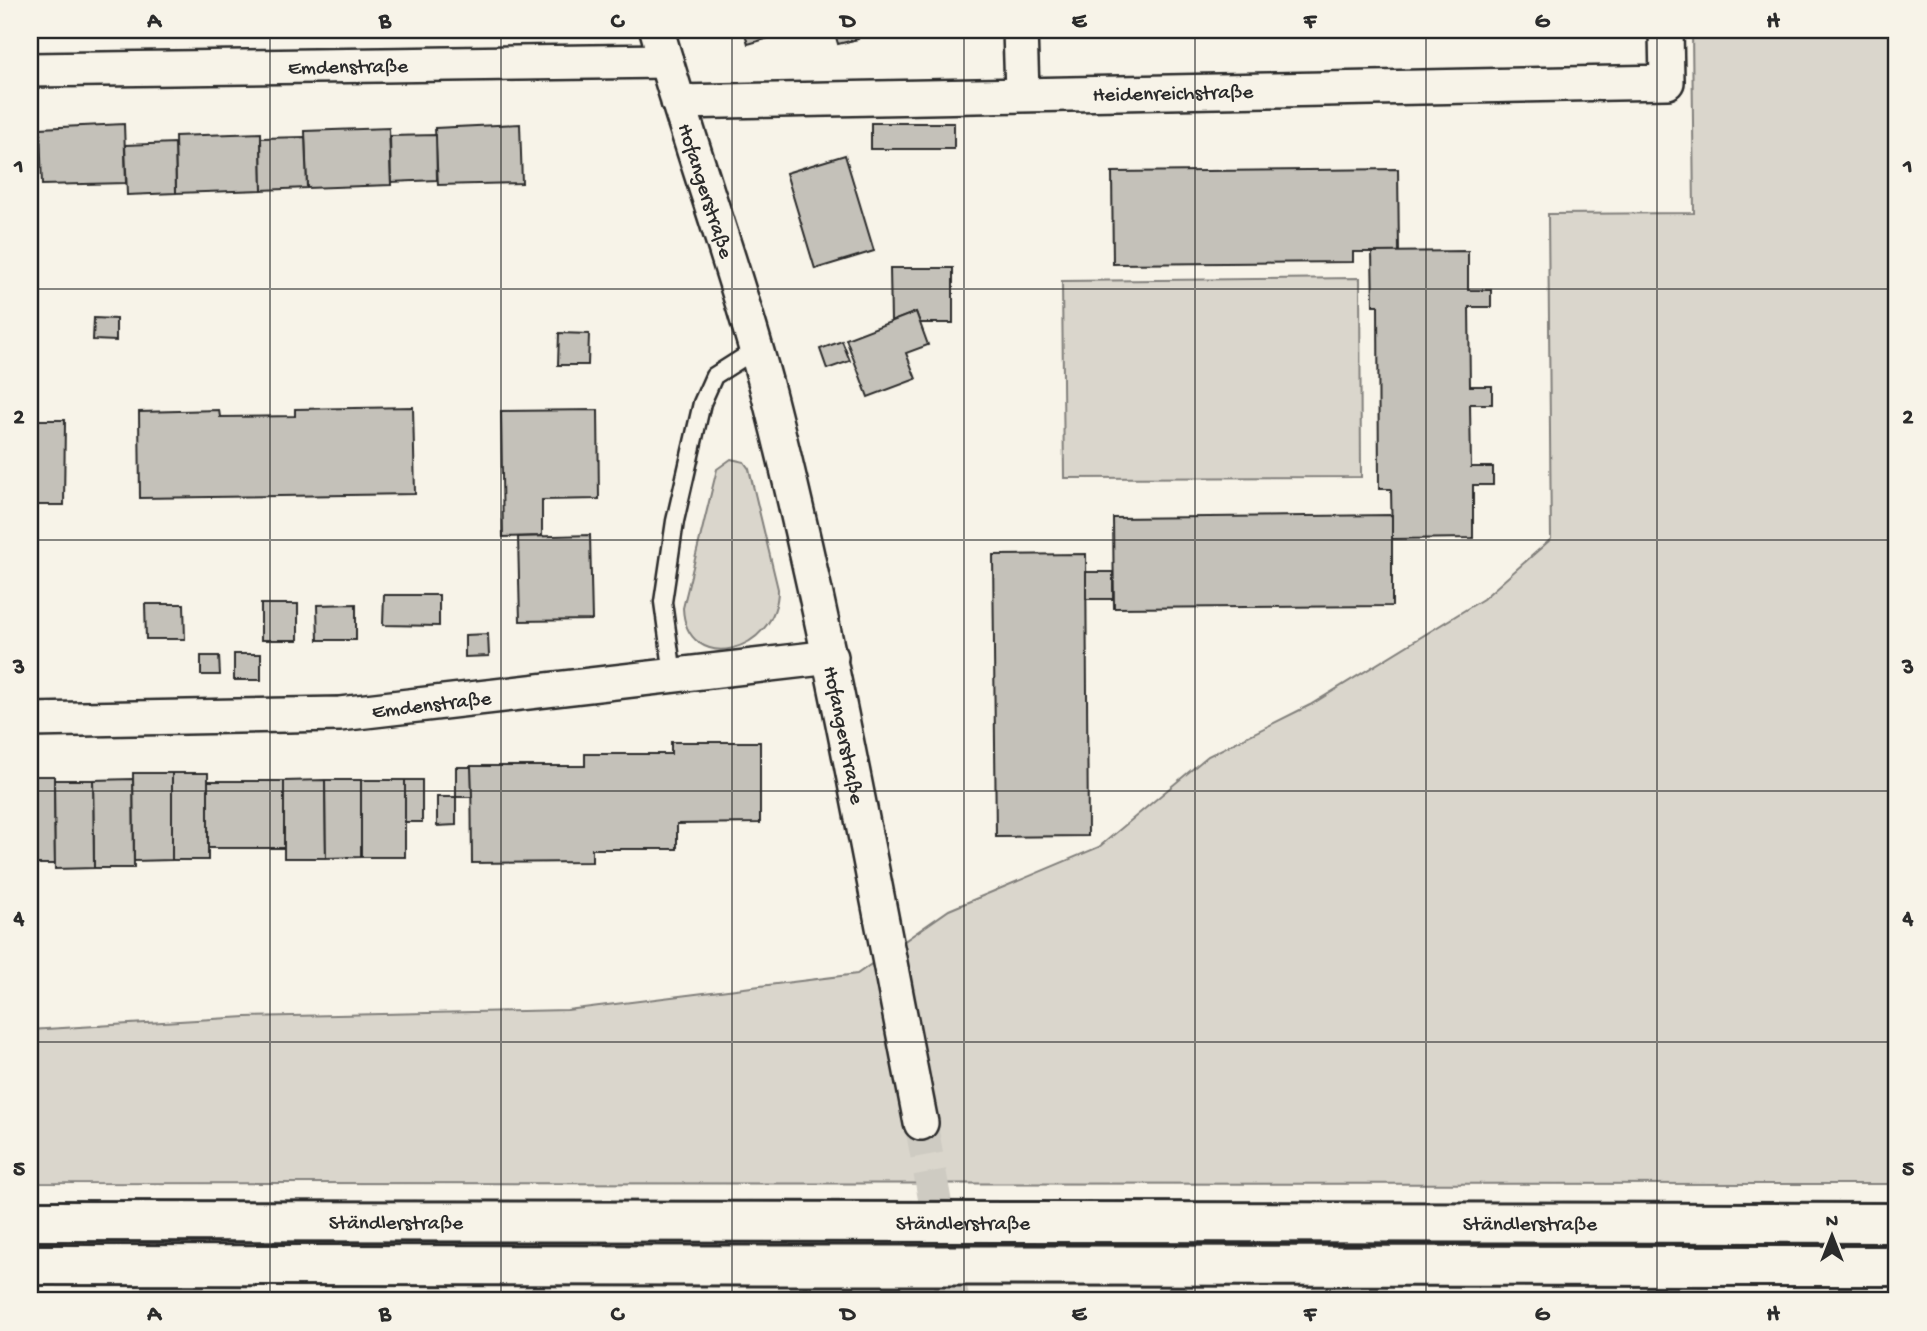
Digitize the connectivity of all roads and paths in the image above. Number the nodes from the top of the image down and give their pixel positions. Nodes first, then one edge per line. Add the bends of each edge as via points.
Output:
1 (1020, 30) edge
2 (1666, 30) edge
3 (661, 45) edge
4 (30, 70) edge
5 (1022, 92) junction
6 (678, 102) junction
7 (755, 350) junction
8 (831, 657) junction
9 (673, 676) junction
10 (30, 720) edge
11 (921, 1123) tunnel mouth
12 (30, 1221) edge
13 (1897, 1223) edge
14 (30, 1265) edge
15 (1897, 1266) edge

1 - 5 street
2 - 5 street, Heidenreichstraße via 1667,82
3 - 4 street, Emdenstraße
3 - 6 street, Hofangerstraße
5 - 6 street, Heidenreichstraße
6 - 7 street, Hofangerstraße
7 - 8 street, Hofangerstraße
7 - 9 lane via 714,376 702,403 675,521 663,602
8 - 9 street, Emdenstraße
8 - 11 street, Hofangerstraße
9 - 10 street, Emdenstraße via 340,713
12 - 13 highway, Ständlerstraße
14 - 15 highway, Ständlerstraße

